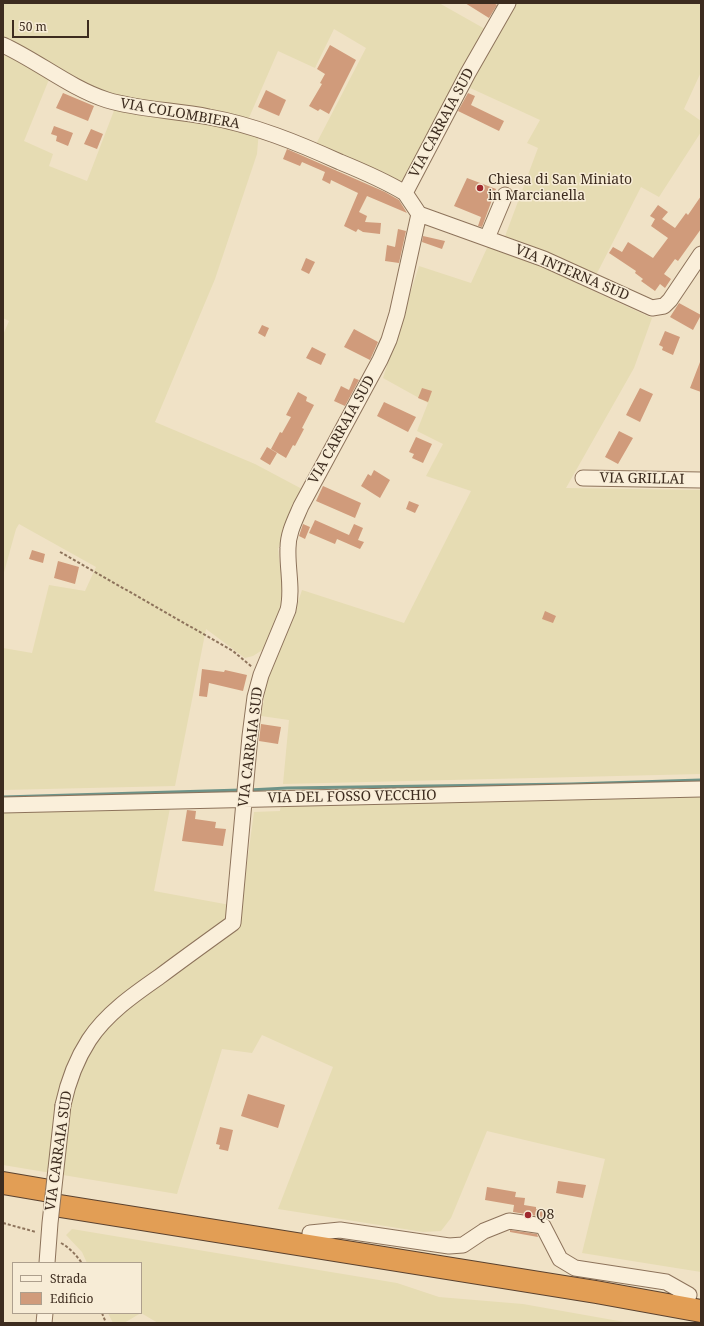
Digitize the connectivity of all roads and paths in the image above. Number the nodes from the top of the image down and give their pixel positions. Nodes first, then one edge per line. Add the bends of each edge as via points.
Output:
1 (508, 3) edge
2 (3, 44) edge
3 (405, 193) junction
4 (505, 194) dead end
5 (419, 214) junction
6 (487, 238) junction
7 (701, 254) edge
8 (583, 478) dead end
9 (701, 480) edge
10 (60, 552) dead end
11 (261, 675) junction
12 (701, 789) edge
13 (245, 793) junction
14 (3, 805) edge
15 (3, 1183) edge
16 (3, 1197) edge
17 (52, 1198) junction
18 (3, 1223) edge
19 (310, 1233) junction
20 (41, 1234) dead end
21 (57, 1241) dead end
22 (47, 1262) edge
23 (81, 1262) edge
24 (697, 1301) edge

1 - 3 street, VIA CARRAIA SUD
2 - 3 street, VIA COLOMBIERA via 75,85 106,99 134,106 208,117 259,130 319,152
3 - 5 street, VIA CARRAIA SUD
4 - 6 street
5 - 6 street, VIA INTERNA SUD
5 - 11 street, VIA CARRAIA SUD via 389,340 290,531 290,603
6 - 7 street, VIA INTERNA SUD via 544,259 646,306 656,308 664,306 670,300
8 - 9 street, VIA GRILLAI
10 - 11 path via 233,651
11 - 13 street, VIA CARRAIA SUD via 254,702
12 - 13 street, VIA DEL FOSSO VECCHIO
13 - 14 street, VIA DEL FOSSO VECCHIO
13 - 22 street, VIA CARRAIA SUD, bridge via 233,923 128,999 105,1020 91,1037 70,1077 63,1105
15 - 17 highway
16 - 17 highway
17 - 19 highway
17 - 24 highway via 596,1292
18 - 20 path
19 - 24 highway
19 - 24 street via 340,1230 449,1246 463,1245 484,1230 509,1221 543,1226 560,1259 575,1268 666,1282
21 - 23 path via 67,1246

